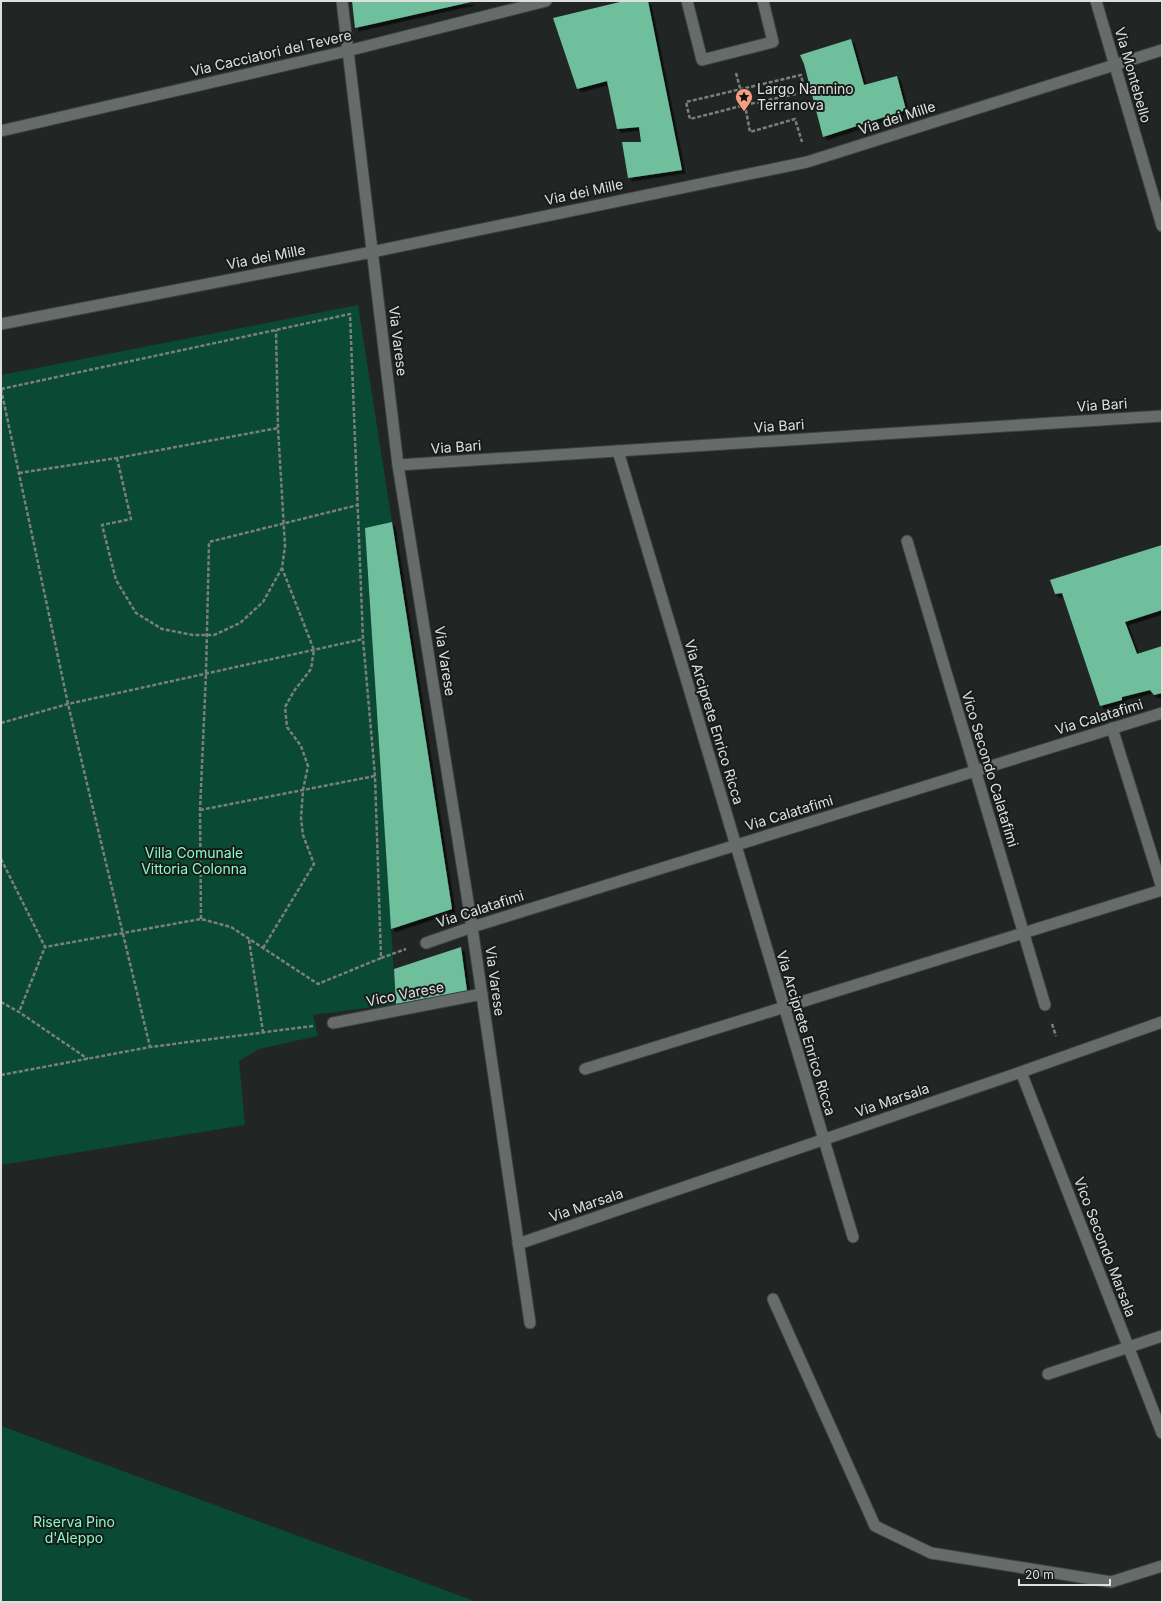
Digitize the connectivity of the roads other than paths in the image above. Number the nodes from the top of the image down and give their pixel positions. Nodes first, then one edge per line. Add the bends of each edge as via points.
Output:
1 (342, 1) edge
2 (546, 1) edge
3 (687, 1) edge
4 (763, 1) edge
5 (1096, 1) edge
6 (517, 4) edge
7 (1162, 50) edge
8 (347, 51) junction
9 (1115, 65) junction
10 (1, 131) edge
11 (1162, 226) edge
12 (372, 252) junction
13 (1, 324) edge
14 (1162, 416) edge
15 (618, 451) junction
16 (398, 465) junction
17 (907, 541) dead end
18 (1162, 712) edge
19 (1112, 728) junction
20 (976, 771) junction
21 (735, 846) junction
22 (1162, 889) edge
23 (472, 927) junction
24 (1024, 933) junction
25 (426, 943) road end
26 (482, 994) junction
27 (1045, 1005) road end
28 (783, 1008) junction
29 (1162, 1022) edge
30 (333, 1023) road end
31 (585, 1069) dead end
32 (1020, 1072) junction
33 (823, 1140) junction
34 (853, 1237) dead end
35 (518, 1244) junction
36 (773, 1299) dead end
37 (530, 1323) dead end
38 (1162, 1336) edge
39 (1128, 1348) junction
40 (1048, 1374) dead end
41 (1162, 1433) edge
42 (1162, 1566) edge

1 - 8 street, Via Varese
2 - 6 street, Via Cacciatori del Tevere
3 - 4 street via 702,60 773,42
5 - 9 street, Via Montebello
6 - 8 street, Via Cacciatori del Tevere
7 - 9 street, Via dei Mille
8 - 10 street, Via Cacciatori del Tevere
8 - 12 street, Via Varese
9 - 11 street, Via Montebello
9 - 12 street, Via dei Mille via 808,162
12 - 13 street, Via dei Mille
12 - 16 street, Via Varese
14 - 15 street, Via Bari
15 - 16 street, Via Bari
15 - 21 street, Via Arciprete Enrico Ricca
16 - 23 street, Via Varese
17 - 20 street, Vico Secondo Calatafimi
18 - 19 street, Via Calatafimi
19 - 20 street, Via Calatafimi
19 - 22 street
20 - 21 street, Via Calatafimi
20 - 24 street, Vico Secondo Calatafimi
21 - 23 street, Via Calatafimi
21 - 28 street, Via Arciprete Enrico Ricca
22 - 24 street
23 - 25 street, Via Calatafimi
23 - 26 street, Via Varese
24 - 27 street, Vico Secondo Calatafimi
24 - 28 street
26 - 30 street, Vico Varese
26 - 35 street, Via Varese
28 - 31 street
28 - 33 street, Via Arciprete Enrico Ricca
29 - 32 street, Via Marsala
32 - 33 street, Via Marsala
32 - 39 street, Vico Secondo Marsala
33 - 34 street, Via Arciprete Enrico Ricca
33 - 35 street, Via Marsala
35 - 37 street, Via Varese
36 - 42 street via 875,1526 931,1553 1111,1582
38 - 39 street
39 - 40 street
39 - 41 street, Vico Secondo Marsala

